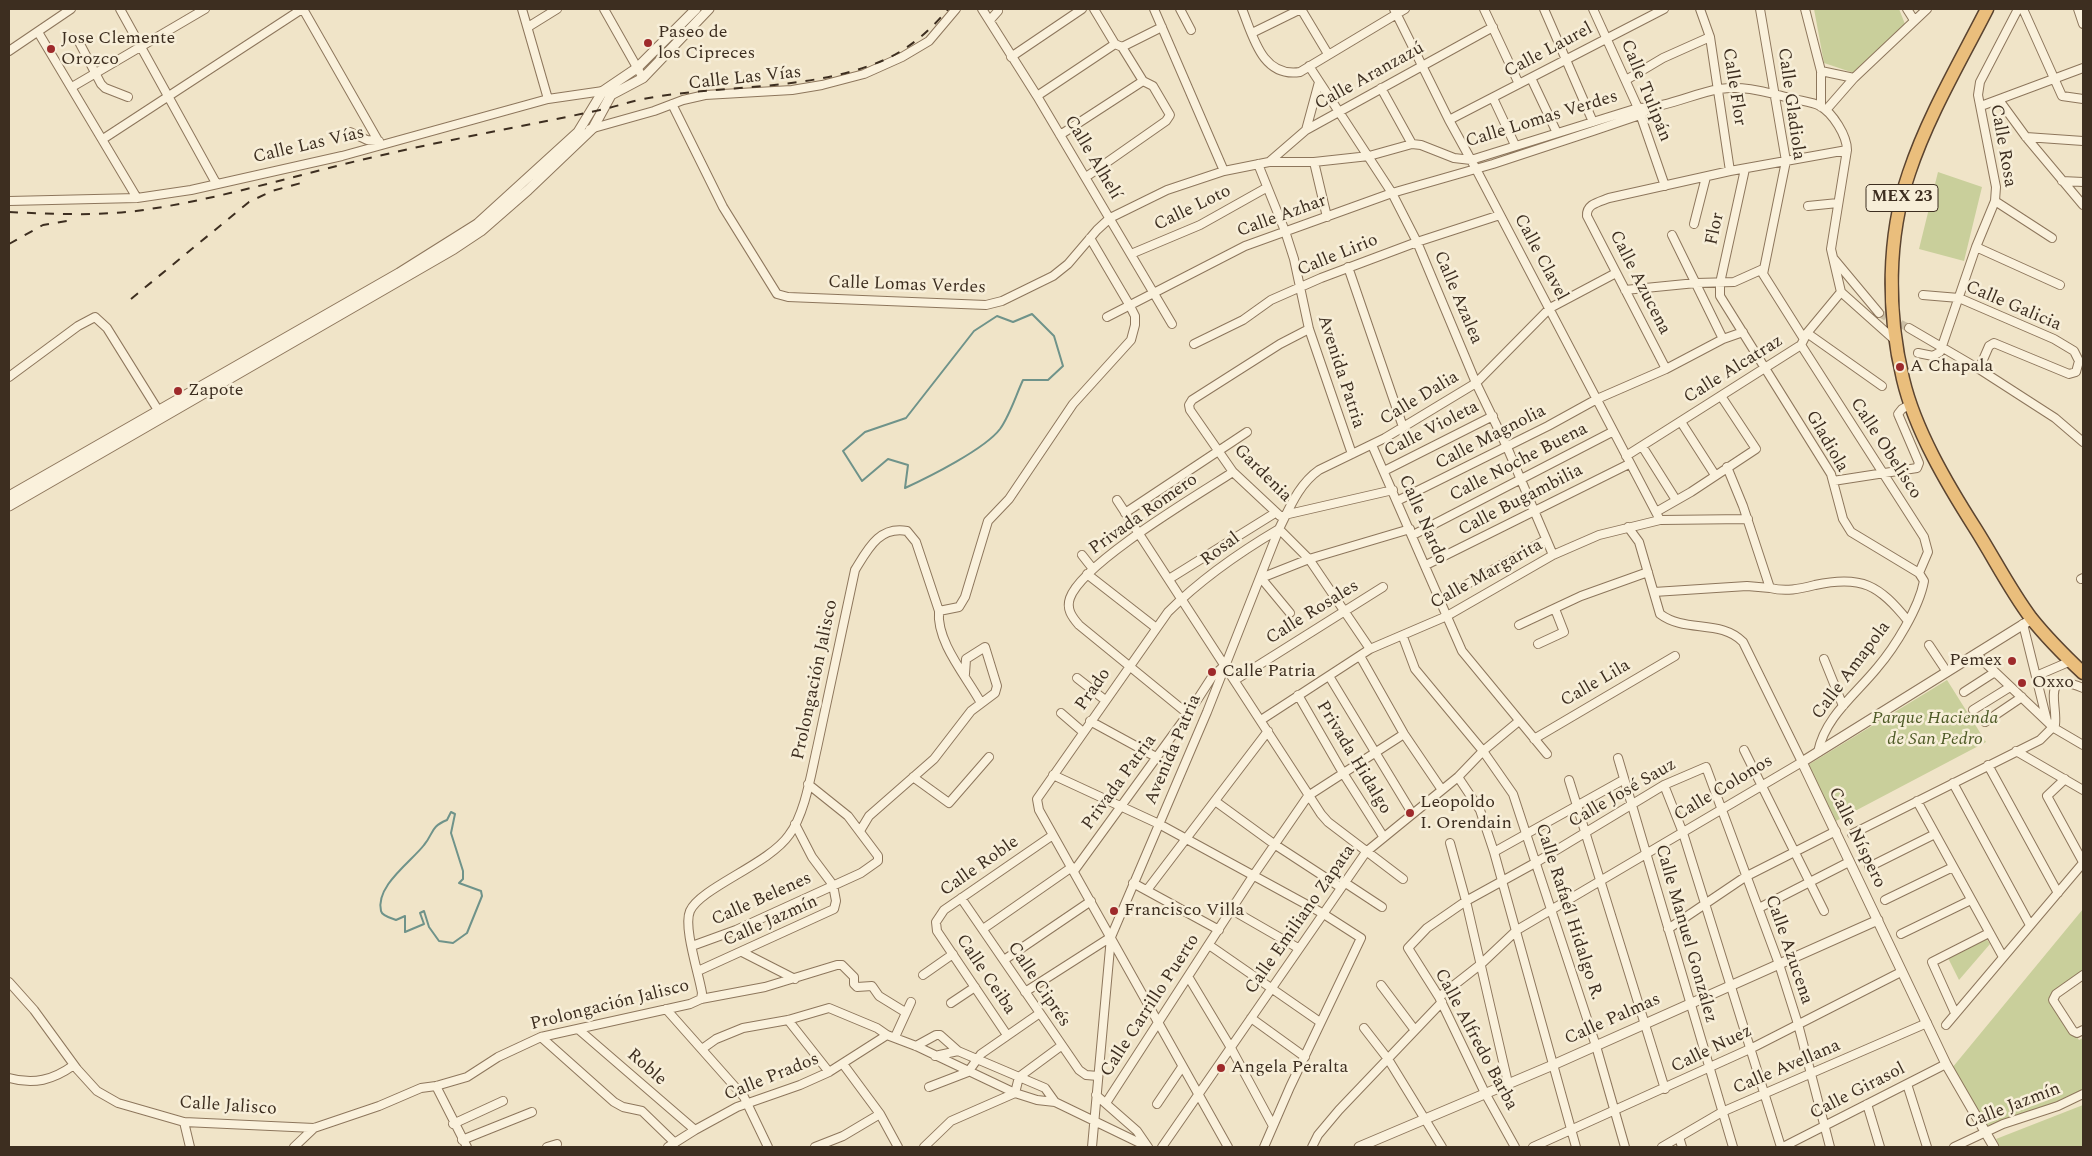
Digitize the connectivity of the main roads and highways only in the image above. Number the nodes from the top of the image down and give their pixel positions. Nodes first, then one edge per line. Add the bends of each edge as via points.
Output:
1 (1987, 9) edge
2 (2083, 673) edge

1 - 2 highway, MEX 23 via 1925,134 1902,196 1893,254 1897,342 1911,404 1948,484 2028,622

